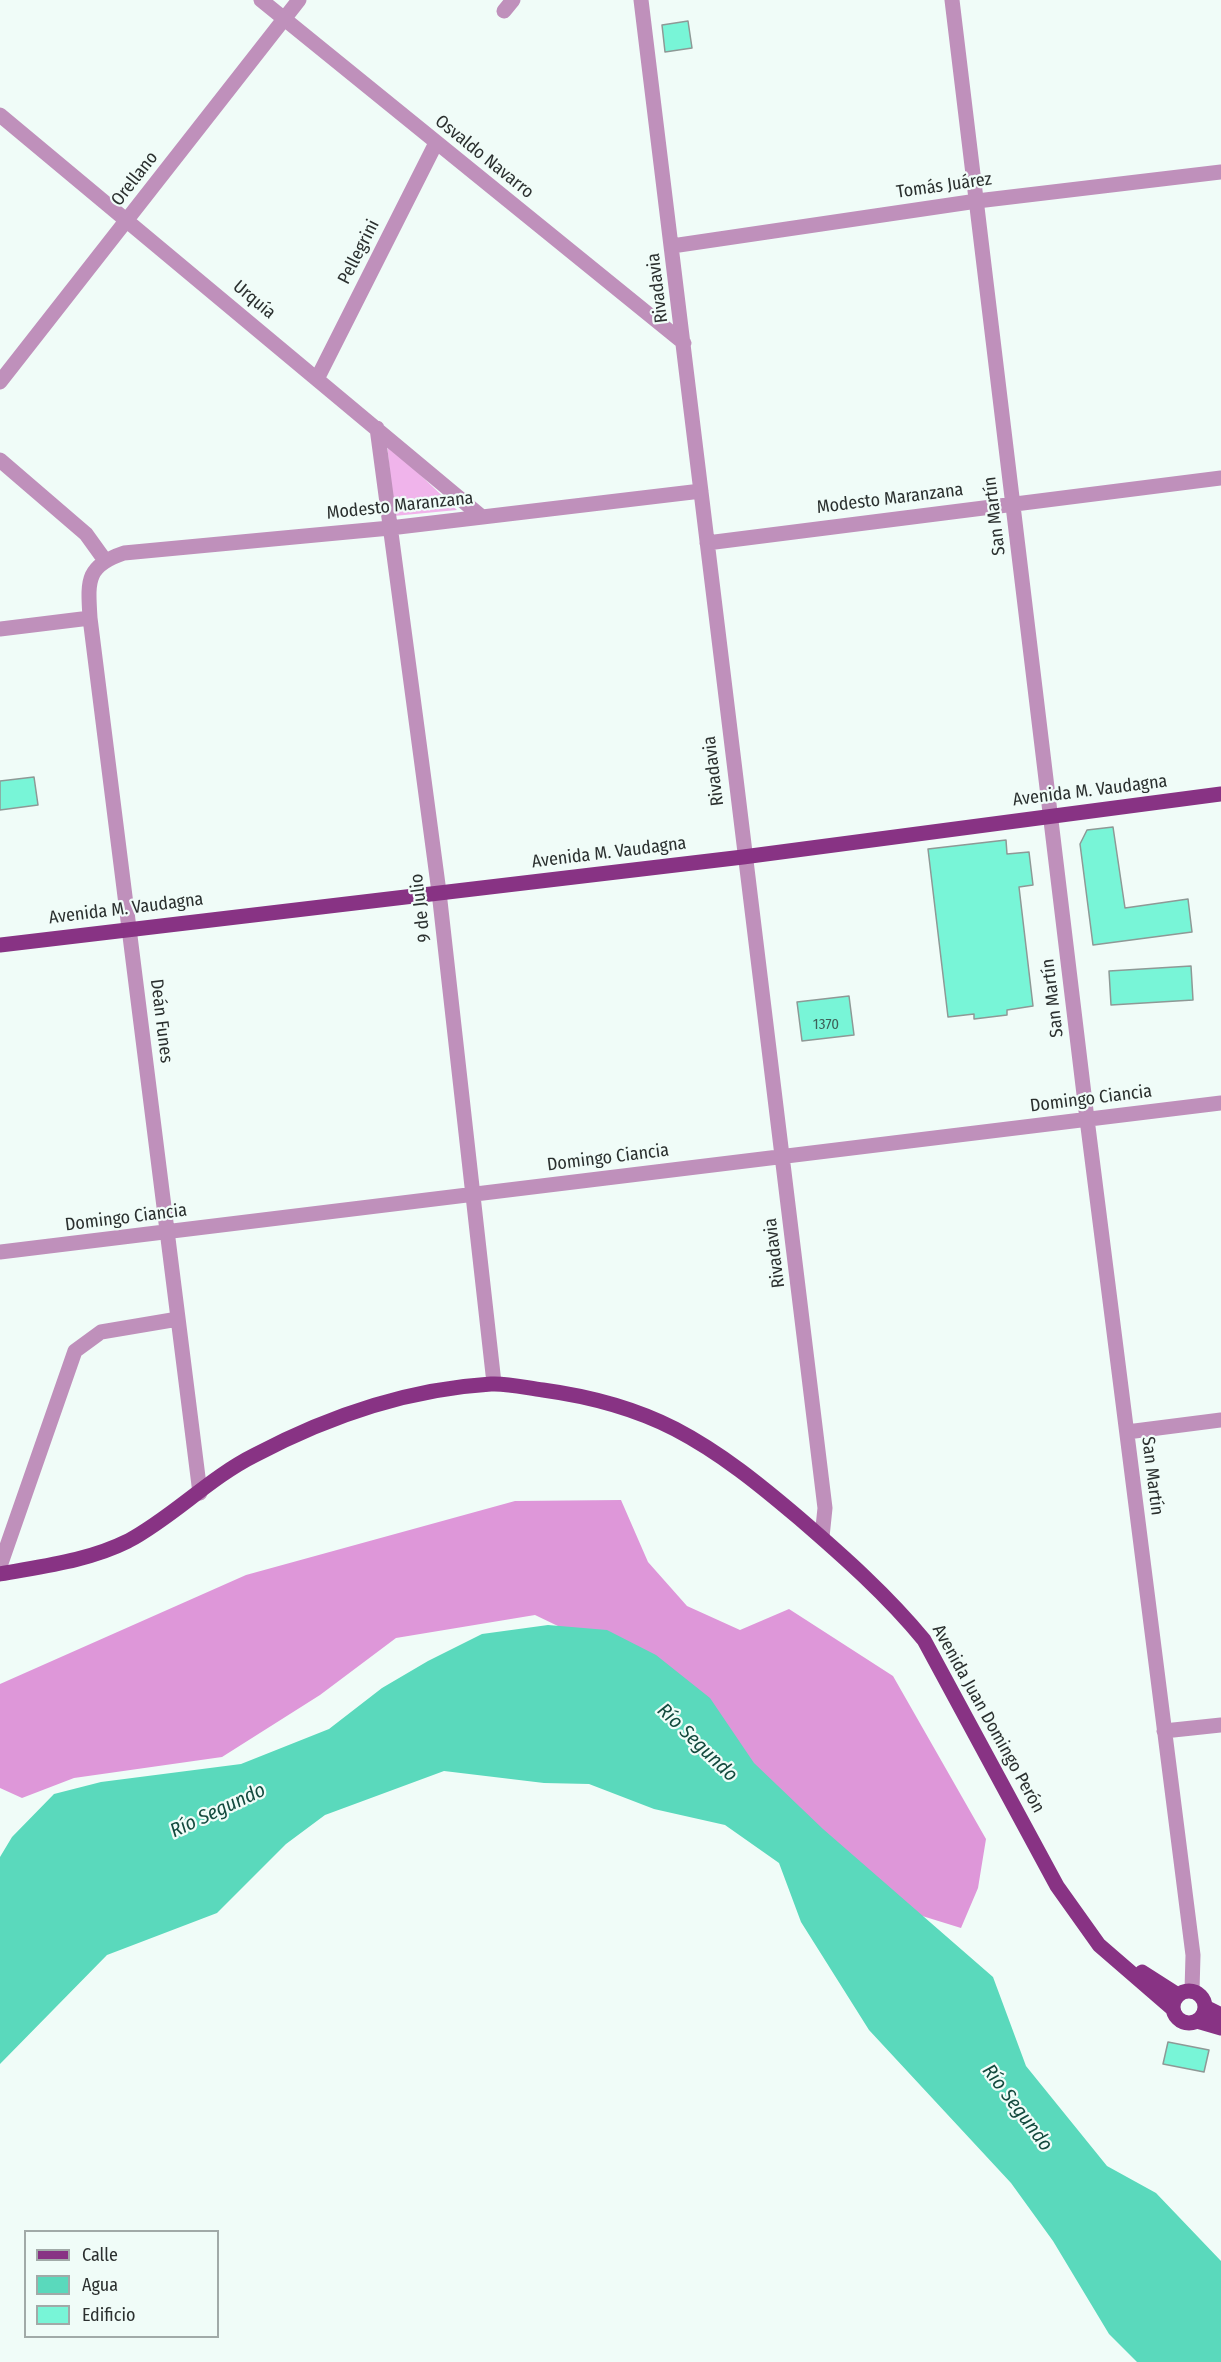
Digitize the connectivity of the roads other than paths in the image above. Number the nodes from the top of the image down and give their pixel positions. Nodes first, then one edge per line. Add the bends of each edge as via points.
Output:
1 (261, 0) edge
2 (299, 0) edge
3 (641, 0) edge
4 (952, 0) edge
5 (284, 19) junction
6 (0, 115) edge
7 (436, 143) junction
8 (1221, 172) edge
9 (977, 201) junction
10 (127, 221) junction
11 (672, 246) junction
12 (684, 343) junction
13 (317, 379) junction
14 (0, 382) edge
15 (377, 428) junction
16 (0, 460) edge
17 (1221, 478) edge
18 (701, 491) junction
19 (1013, 503) junction
20 (482, 517) junction
21 (390, 528) junction
22 (707, 543) junction
23 (104, 559) junction
24 (90, 618) junction
25 (0, 629) edge
26 (1221, 794) edge
27 (1051, 816) junction
28 (743, 857) junction
29 (439, 892) junction
30 (129, 927) junction
31 (0, 945) edge
32 (1221, 1103) edge
33 (1088, 1119) junction
34 (783, 1156) junction
35 (472, 1194) junction
36 (168, 1233) junction
37 (0, 1252) edge
38 (178, 1318) junction
39 (494, 1383) junction
40 (1221, 1420) edge
41 (1126, 1432) junction
42 (200, 1492) junction
43 (822, 1537) junction
44 (0, 1566) edge
45 (0, 1574) edge
46 (1221, 1725) edge
47 (1164, 1731) junction
48 (1181, 1998) junction
49 (1205, 2007) junction
50 (1221, 2015) edge
51 (1197, 2021) junction
52 (1221, 2028) edge

1 - 5 street, Osvaldo Navarro
2 - 5 street, Orellano
3 - 11 street, Rivadavia
4 - 9 street, San Martín
5 - 7 street, Osvaldo Navarro
5 - 10 street, Orellano
6 - 10 street, Urquía
7 - 12 street, Osvaldo Navarro
7 - 13 street, Pellegrini
8 - 9 street, Tomás Juárez
9 - 11 street, Tomás Juárez
9 - 19 street, San Martín
10 - 13 street, Urquía
10 - 14 street, Orellano
11 - 12 street, Rivadavia
12 - 18 street, Rivadavia
13 - 15 street, Urquía
15 - 20 street, Urquía
15 - 21 street, 9 de Julio
16 - 23 street via 86,534
17 - 19 street, Modesto Maranzana
18 - 20 street, Modesto Maranzana
18 - 22 street, Rivadavia
19 - 22 street, Modesto Maranzana
19 - 27 street, San Martín
20 - 21 street, Modesto Maranzana
21 - 23 street, Modesto Maranzana via 124,553
21 - 29 street, 9 de Julio
22 - 28 street, Rivadavia
23 - 24 street, Deán Funes via 92,572 88,586
24 - 25 street
24 - 30 street, Deán Funes
26 - 27 main road, Avenida M. Vaudagna
27 - 28 main road, Avenida M. Vaudagna
27 - 33 street, San Martín
28 - 29 main road, Avenida M. Vaudagna
28 - 34 street, Rivadavia
29 - 30 main road, Avenida M. Vaudagna
29 - 35 street, 9 de Julio
30 - 31 main road, Avenida M. Vaudagna
30 - 36 street, Deán Funes
32 - 33 street, Domingo Ciancia
33 - 34 street, Domingo Ciancia
33 - 41 street, San Martín
34 - 35 street, Domingo Ciancia
34 - 43 street, Rivadavia via 825,1508
35 - 36 street, Domingo Ciancia
35 - 39 street, 9 de Julio
36 - 37 street, Domingo Ciancia
36 - 38 street, Deán Funes
38 - 42 street, Deán Funes
38 - 44 street via 100,1332 75,1351
39 - 42 main road, Avenida Juan Domingo Perón via 429,1392 373,1406 306,1430 252,1456
39 - 43 main road, Avenida Juan Domingo Perón via 562,1393 629,1411 672,1428 750,1477
40 - 41 street
41 - 47 street, San Martín
42 - 45 main road, Avenida Juan Domingo Perón via 126,1542 61,1563
43 - 48 main road, Avenida Juan Domingo Perón via 897,1608 924,1640 1057,1886 1099,1945
46 - 47 street
47 - 48 street, San Martín via 1193,1955
48 - 49 main road via 1202,1997
48 - 51 main road via 1181,2021
49 - 50 main road
49 - 51 main road
51 - 52 main road

